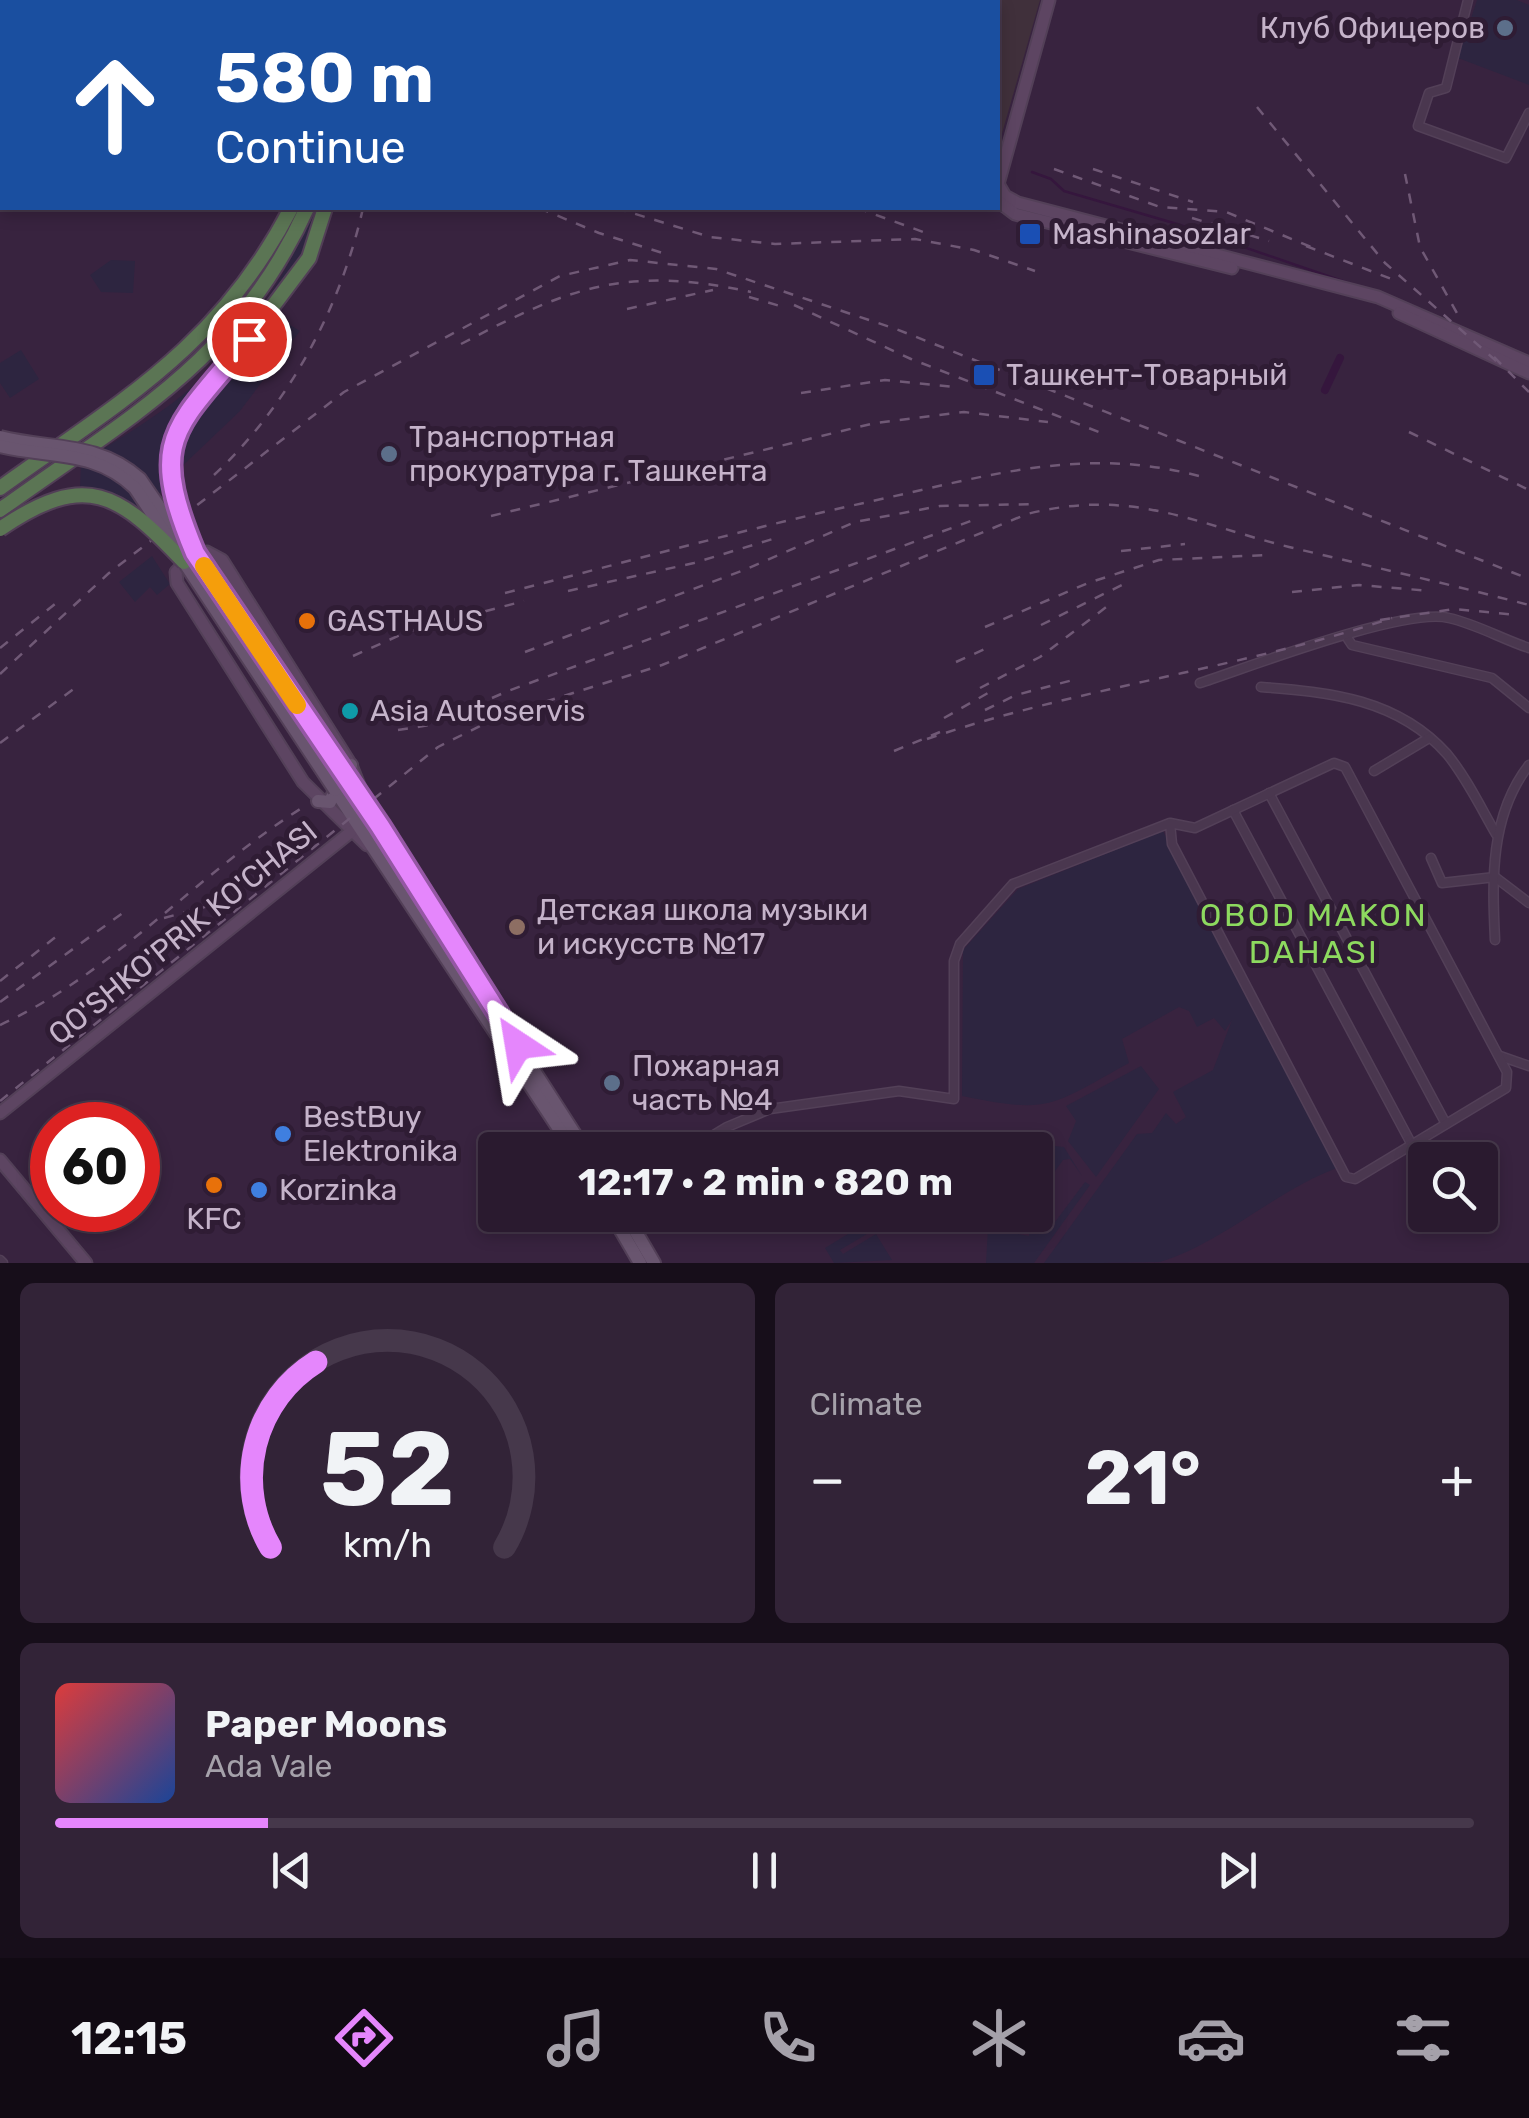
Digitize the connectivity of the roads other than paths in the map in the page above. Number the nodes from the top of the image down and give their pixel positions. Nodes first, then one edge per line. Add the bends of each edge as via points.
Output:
1 (1050, 0) edge
2 (1468, 0) edge
3 (1529, 113) edge
4 (1000, 177) edge
5 (1000, 187) edge
6 (1000, 203) edge
7 (289, 210) edge
8 (307, 210) edge
9 (324, 210) edge
10 (1529, 363) edge
11 (1529, 373) edge
12 (0, 437) edge
13 (0, 446) edge
14 (0, 488) edge
15 (0, 510) edge
16 (0, 530) edge
17 (189, 558) junction
18 (1348, 638) dead end
19 (1529, 648) edge
20 (1200, 683) dead end
21 (1261, 688) dead end
22 (1529, 708) edge
23 (1429, 738) junction
24 (1529, 765) edge
25 (346, 768) junction
26 (1374, 771) dead end
27 (335, 790) junction
28 (1269, 793) junction
29 (318, 801) junction
30 (1233, 810) junction
31 (336, 822) junction
32 (1170, 823) junction
33 (352, 831) junction
34 (1496, 834) junction
35 (333, 844) junction
36 (1431, 858) dead end
37 (385, 861) junction
38 (1494, 877) junction
39 (1529, 904) edge
40 (1495, 940) dead end
41 (1498, 1055) junction
42 (1529, 1066) edge
43 (0, 1117) edge
44 (1446, 1124) junction
45 (561, 1132) edge
46 (574, 1132) edge
47 (719, 1132) edge
48 (1411, 1142) edge
49 (1415, 1142) edge
50 (1408, 1146) edge
51 (0, 1159) edge
52 (626, 1232) edge
53 (635, 1232) edge
54 (650, 1262) edge
55 (86, 1263) edge

1 - 4 main road
2 - 3 street via 1446,88 1429,93 1418,126 1506,158
5 - 10 main road via 1018,203 1378,297
6 - 11 main road via 1015,214 1375,304
7 - 14 highway via 255,272 202,336 163,372
8 - 15 highway via 266,285 198,366
9 - 17 highway, bridge via 299,275 183,423 169,459
12 - 17 main road, bridge via 76,446 119,462 150,489
13 - 17 main road, bridge via 76,456 115,472 140,493
16 - 17 highway, bridge via 50,501 106,498 137,514
17 - 25 main road, bridge
17 - 27 main road, bridge
18 - 22 street via 1352,645 1492,678
19 - 20 street via 1432,616 1351,634
21 - 23 street via 1354,698
23 - 26 street
23 - 34 street via 1448,755
24 - 34 street
25 - 29 main road via 222,560 209,552 186,560 177,583
25 - 46 main road
27 - 29 main road via 330,802
27 - 31 main road
27 - 37 main road
28 - 30 street
28 - 41 street via 1329,764 1345,766
28 - 44 street
29 - 31 main road
30 - 32 street via 1195,828
30 - 48 street
31 - 33 main road
31 - 35 main road
32 - 47 street via 1013,884 960,944 954,961 954,1099 899,1092 770,1109
32 - 50 street via 1172,844 1344,1174 1355,1179
33 - 35 main road, QO'SHKO'PRIK KO'CHASI
33 - 37 main road
34 - 38 street
35 - 43 main road, QO'SHKO'PRIK KO'CHASI
36 - 38 street via 1442,883
37 - 45 main road
38 - 39 street
38 - 40 street
41 - 42 street
41 - 44 street via 1509,1077 1506,1088
44 - 49 street
51 - 55 main road
52 - 54 main road
53 - 54 main road

